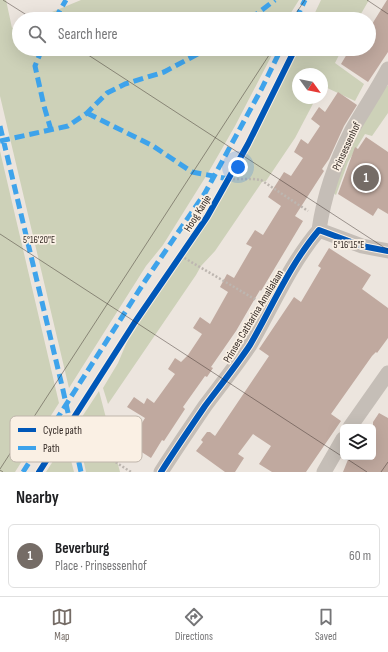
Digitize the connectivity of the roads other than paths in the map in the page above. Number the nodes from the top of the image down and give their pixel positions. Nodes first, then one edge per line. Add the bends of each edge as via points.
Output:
1 (388, 68) edge
2 (320, 225) junction
3 (388, 252) edge
4 (388, 373) edge
5 (352, 424) edge
6 (340, 444) edge
7 (161, 472) edge
8 (324, 472) edge

1 - 2 street, Prinsessenhof via 336,165
2 - 3 street via 362,246
2 - 7 street, Prinses Catharina Amalialaan via 245,352
4 - 5 street
6 - 8 street

